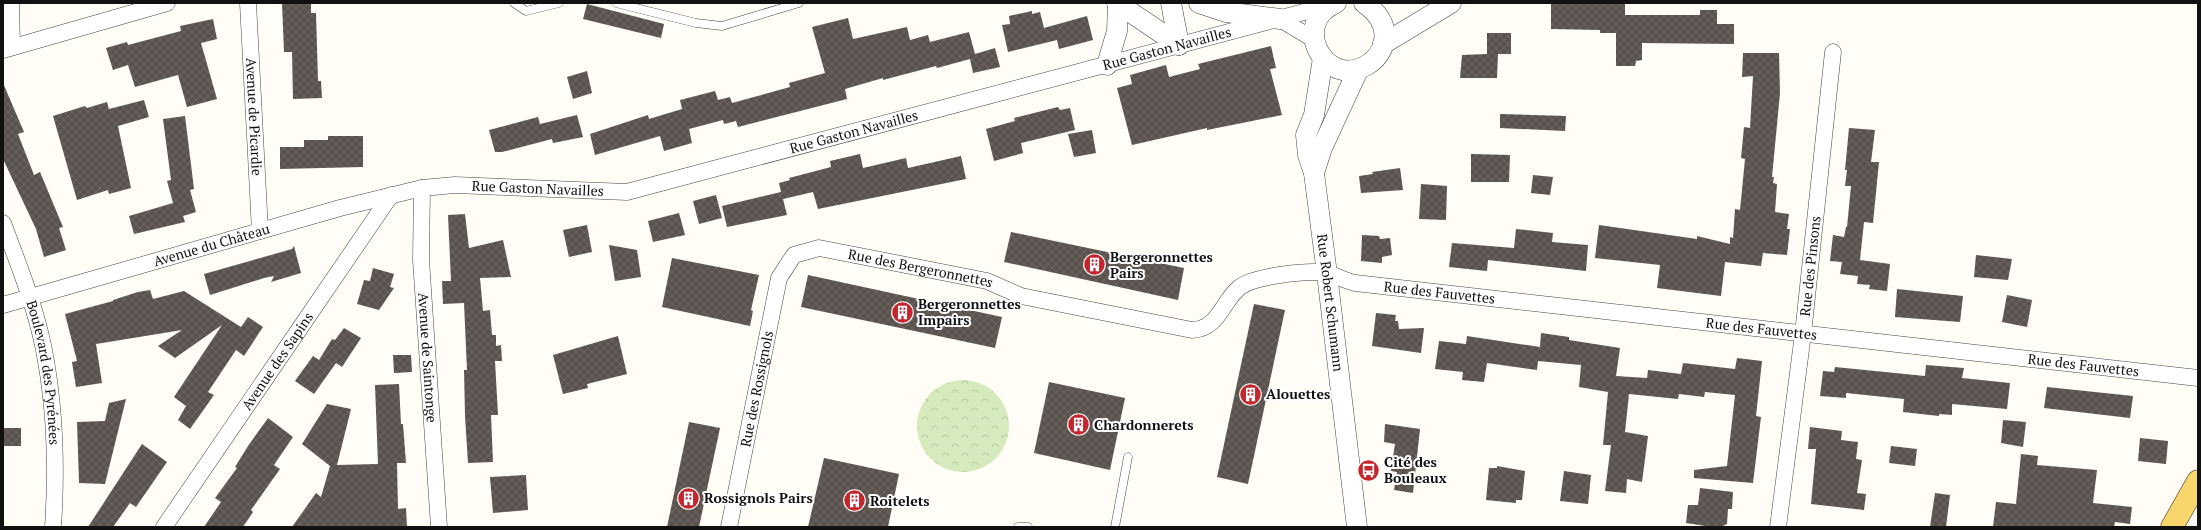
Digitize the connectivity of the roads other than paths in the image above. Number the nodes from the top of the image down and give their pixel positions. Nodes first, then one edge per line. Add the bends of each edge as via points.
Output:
1 (11, 3) edge
2 (167, 3) edge
3 (248, 3) edge
4 (514, 3) edge
5 (559, 3) edge
6 (616, 3) edge
7 (799, 3) edge
8 (1118, 3) edge
9 (1171, 3) edge
10 (1199, 3) edge
11 (1364, 3) edge
12 (1452, 3) edge
13 (1333, 4) edge
14 (1280, 19) junction
15 (1313, 39) junction
16 (1383, 44) junction
17 (1180, 45) junction
18 (8, 49) edge
19 (1833, 52) dead end
20 (1323, 58) junction
21 (1107, 65) junction
22 (1358, 70) junction
23 (1314, 173) junction
24 (422, 188) junction
25 (391, 195) junction
26 (3, 223) edge
27 (260, 231) junction
28 (794, 255) joint
29 (1327, 274) junction
30 (30, 298) junction
31 (3, 305) edge
32 (1210, 325) joint
33 (1803, 334) junction
34 (2198, 378) edge
35 (1128, 457) dead end
36 (2198, 481) edge
37 (53, 527) edge
38 (164, 527) edge
39 (439, 527) edge
40 (729, 527) edge
41 (1018, 527) edge
42 (1028, 527) edge
43 (1115, 527) edge
44 (1356, 527) edge
45 (1778, 527) edge
46 (2172, 527) edge

1 - 18 street
2 - 18 street
3 - 27 street, Avenue de Picardie
4 - 5 lane via 526,11
6 - 7 lane via 696,23 722,26
8 - 17 street
8 - 21 street via 1117,32
9 - 17 street
10 - 14 street via 1226,12
11 - 16 street via 1374,10 1382,21 1385,33
12 - 16 street
13 - 14 street, Rue Gaston Navailles
13 - 15 street via 1321,14
14 - 15 street
14 - 17 street, Rue Gaston Navailles
15 - 20 street
16 - 22 street via 1378,57
17 - 21 street, Rue Gaston Navailles
19 - 33 street, Rue des Pinsons
20 - 22 street via 1333,67
20 - 23 street, Rue Robert Schumann via 1314,115 1306,134 1308,155
21 - 24 street, Rue Gaston Navailles via 627,192 455,185
22 - 23 street, Rue Robert Schumann via 1322,148
23 - 29 street, Rue Robert Schumann
24 - 25 street, Avenue du Château
24 - 39 street, Avenue de Saintonge via 421,260
25 - 27 street, Avenue du Château
25 - 38 street, Avenue des Sapins
26 - 30 street, Boulevard des Pyrénées
27 - 30 street, Avenue du Château
28 - 32 street, Rue des Bergeronnettes via 819,248 987,281 1021,296 1072,307 1192,330 1200,330
28 - 40 street, Rue des Rossignols via 779,278
29 - 32 street, Rue des Fauvettes via 1305,272 1262,278 1240,287
29 - 33 street, Rue des Fauvettes via 1355,283
29 - 44 street, Rue Robert Schumann
30 - 31 street, Avenue du Château
30 - 37 street, Boulevard des Pyrénées via 43,346 51,409 56,485
33 - 34 street, Rue des Fauvettes
33 - 45 street, Rue des Pinsons
35 - 43 lane
36 - 46 main road
41 - 42 lane

